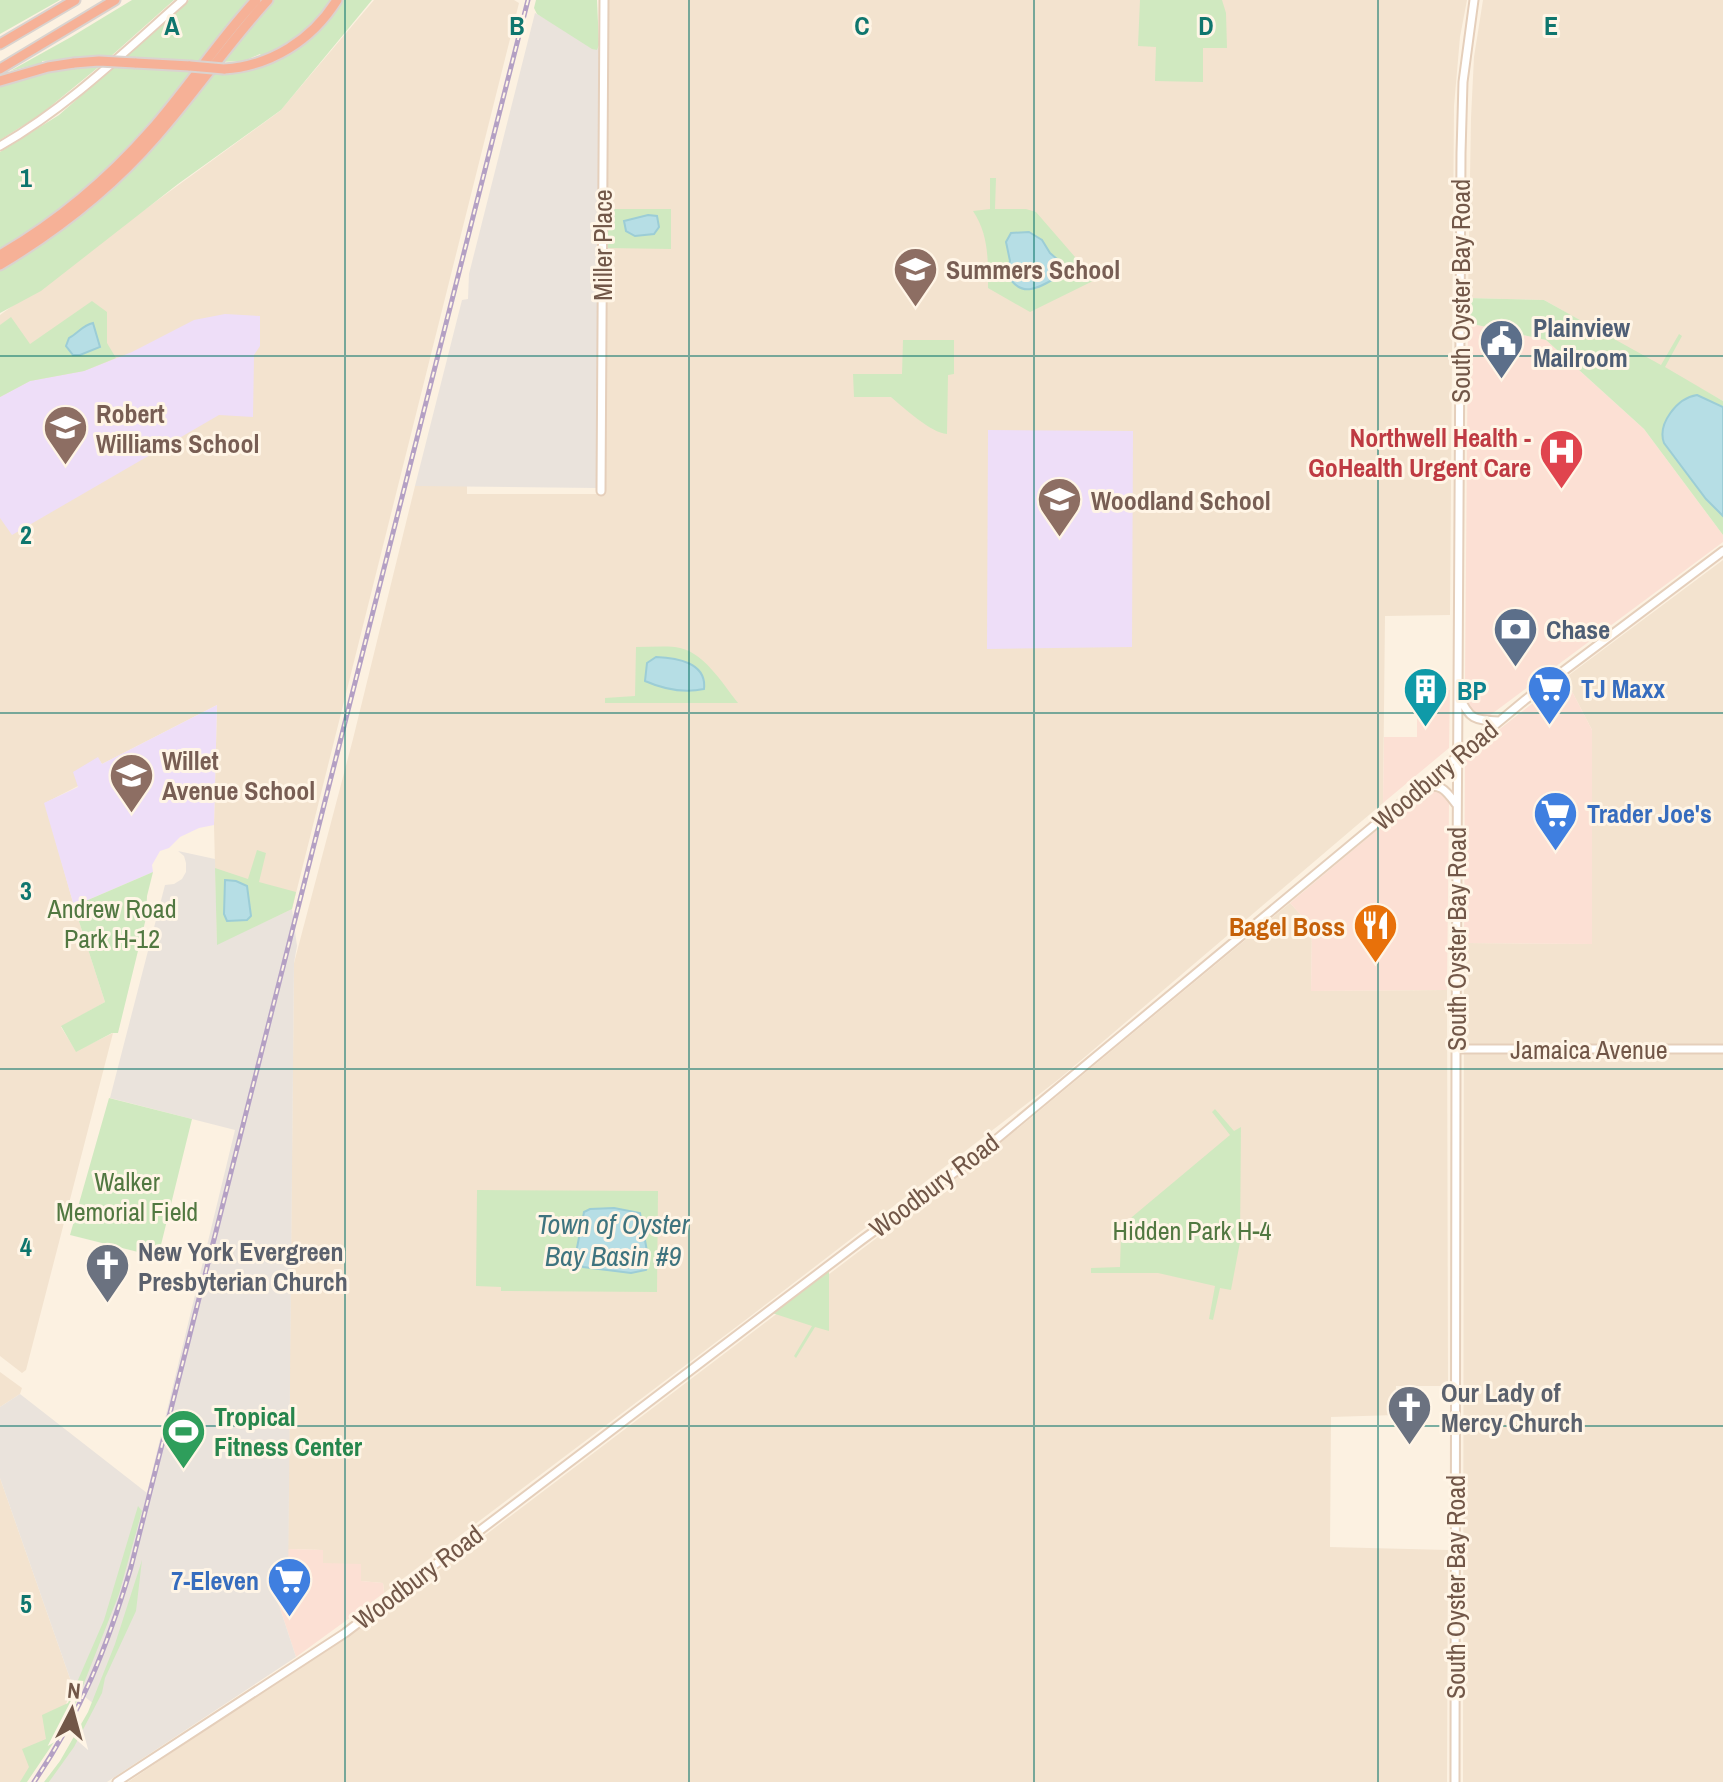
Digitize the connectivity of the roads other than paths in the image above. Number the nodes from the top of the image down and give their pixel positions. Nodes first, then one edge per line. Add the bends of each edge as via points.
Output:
1 (75, 0) edge
2 (183, 0) edge
3 (256, 0) edge
4 (268, 0) edge
5 (337, 0) edge
6 (604, 0) edge
7 (1474, 0) edge
8 (115, 1) edge
9 (0, 44) edge
10 (0, 69) edge
11 (0, 81) edge
12 (0, 146) edge
13 (0, 255) edge
14 (0, 265) edge
15 (601, 491) dead end
16 (1723, 551) edge
17 (1458, 693) junction
18 (1499, 721) junction
19 (1457, 756) junction
20 (1419, 788) junction
21 (1457, 805) junction
22 (1456, 1049) junction
23 (1723, 1049) edge
24 (117, 1782) edge
25 (1455, 1782) edge

1 - 9 highway
2 - 12 main road via 55,111
3 - 13 highway via 152,129 109,173
4 - 14 highway via 127,168 60,226
5 - 11 highway, bridge via 303,40 256,63 224,69 99,61 48,67
6 - 15 main road, Miller Place
7 - 17 main road, South Oyster Bay Road via 1463,82 1461,153
8 - 10 highway
16 - 18 main road, Woodbury Road
17 - 18 main road via 1468,714
17 - 19 main road, South Oyster Bay Road
18 - 19 main road, Woodbury Road
19 - 20 main road, Woodbury Road
19 - 21 main road, South Oyster Bay Road
20 - 21 main road via 1440,787
20 - 24 main road, Woodbury Road via 969,1162 345,1633
21 - 22 main road, South Oyster Bay Road
22 - 23 main road, Jamaica Avenue
22 - 25 main road, South Oyster Bay Road

